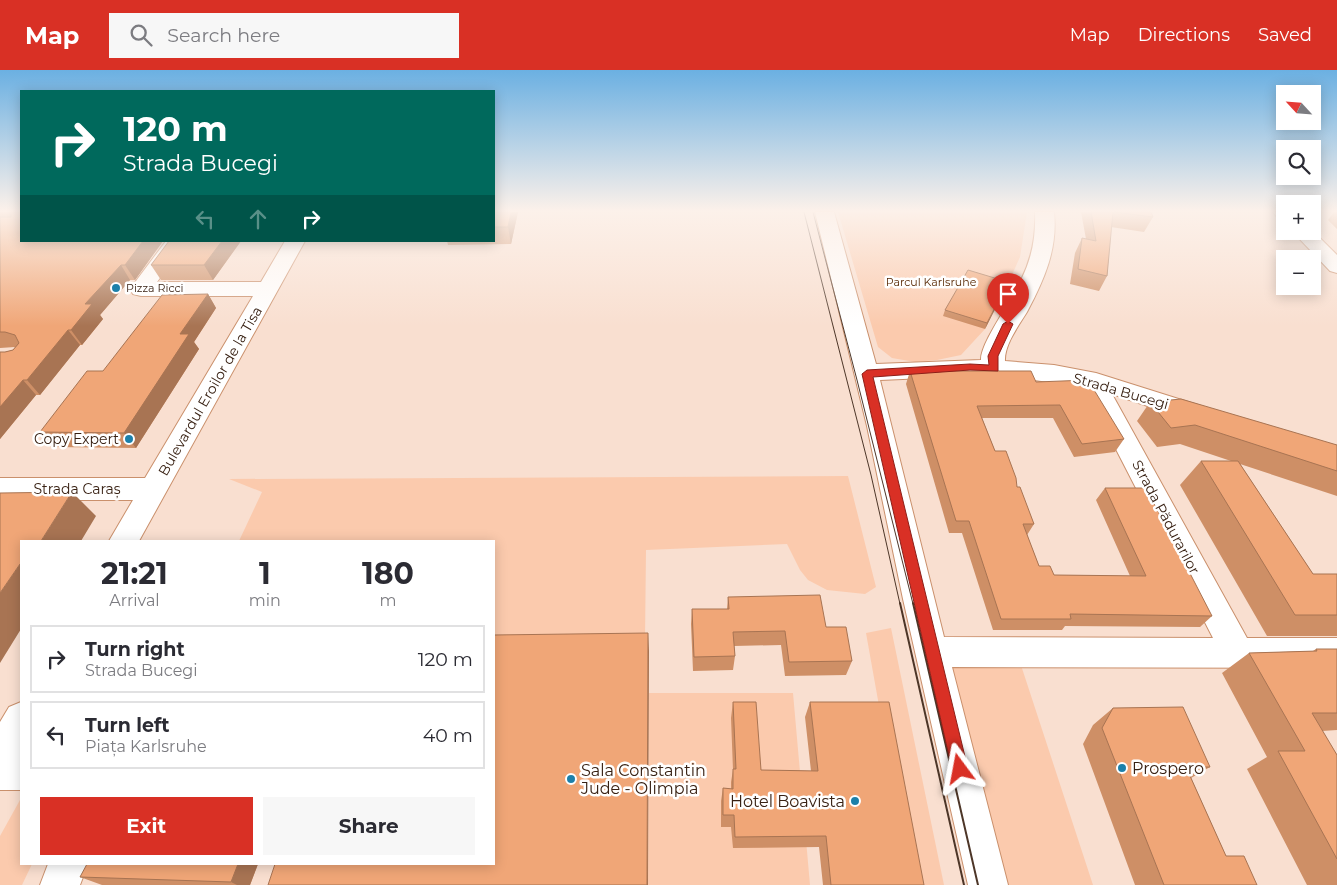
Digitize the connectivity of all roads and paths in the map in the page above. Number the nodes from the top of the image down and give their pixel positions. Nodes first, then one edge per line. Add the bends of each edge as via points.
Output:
1 (170, 250) edge
2 (290, 250) edge
3 (834, 250) edge
4 (1043, 250) edge
5 (1321, 250) edge
6 (1337, 267) edge
7 (268, 289) junction
8 (994, 368) junction
9 (867, 374) junction
10 (1093, 381) junction
11 (1214, 419) edge
12 (0, 489) edge
13 (153, 489) junction
14 (125, 540) edge
15 (932, 652) junction
16 (1238, 653) junction
17 (1337, 654) edge
18 (20, 722) edge
19 (5, 760) edge
20 (68, 865) edge
21 (60, 885) edge
22 (988, 885) edge

1 - 7 street via 141,289
2 - 7 street, Bulevardul Eroilor de la Tisa
3 - 9 street
4 - 8 street via 1039,267 998,343 993,356
5 - 6 street
7 - 13 street, Bulevardul Eroilor de la Tisa
8 - 9 street, Strada Bucegi
8 - 10 street, Strada Bucegi
9 - 15 street
10 - 11 street, Strada Bucegi
10 - 16 street, Strada Pădurarilor
12 - 13 street, Strada Caraș
13 - 14 street, Bulevardul Eroilor de la Tisa
15 - 16 street
15 - 22 street
16 - 17 street
18 - 19 street
20 - 21 street

